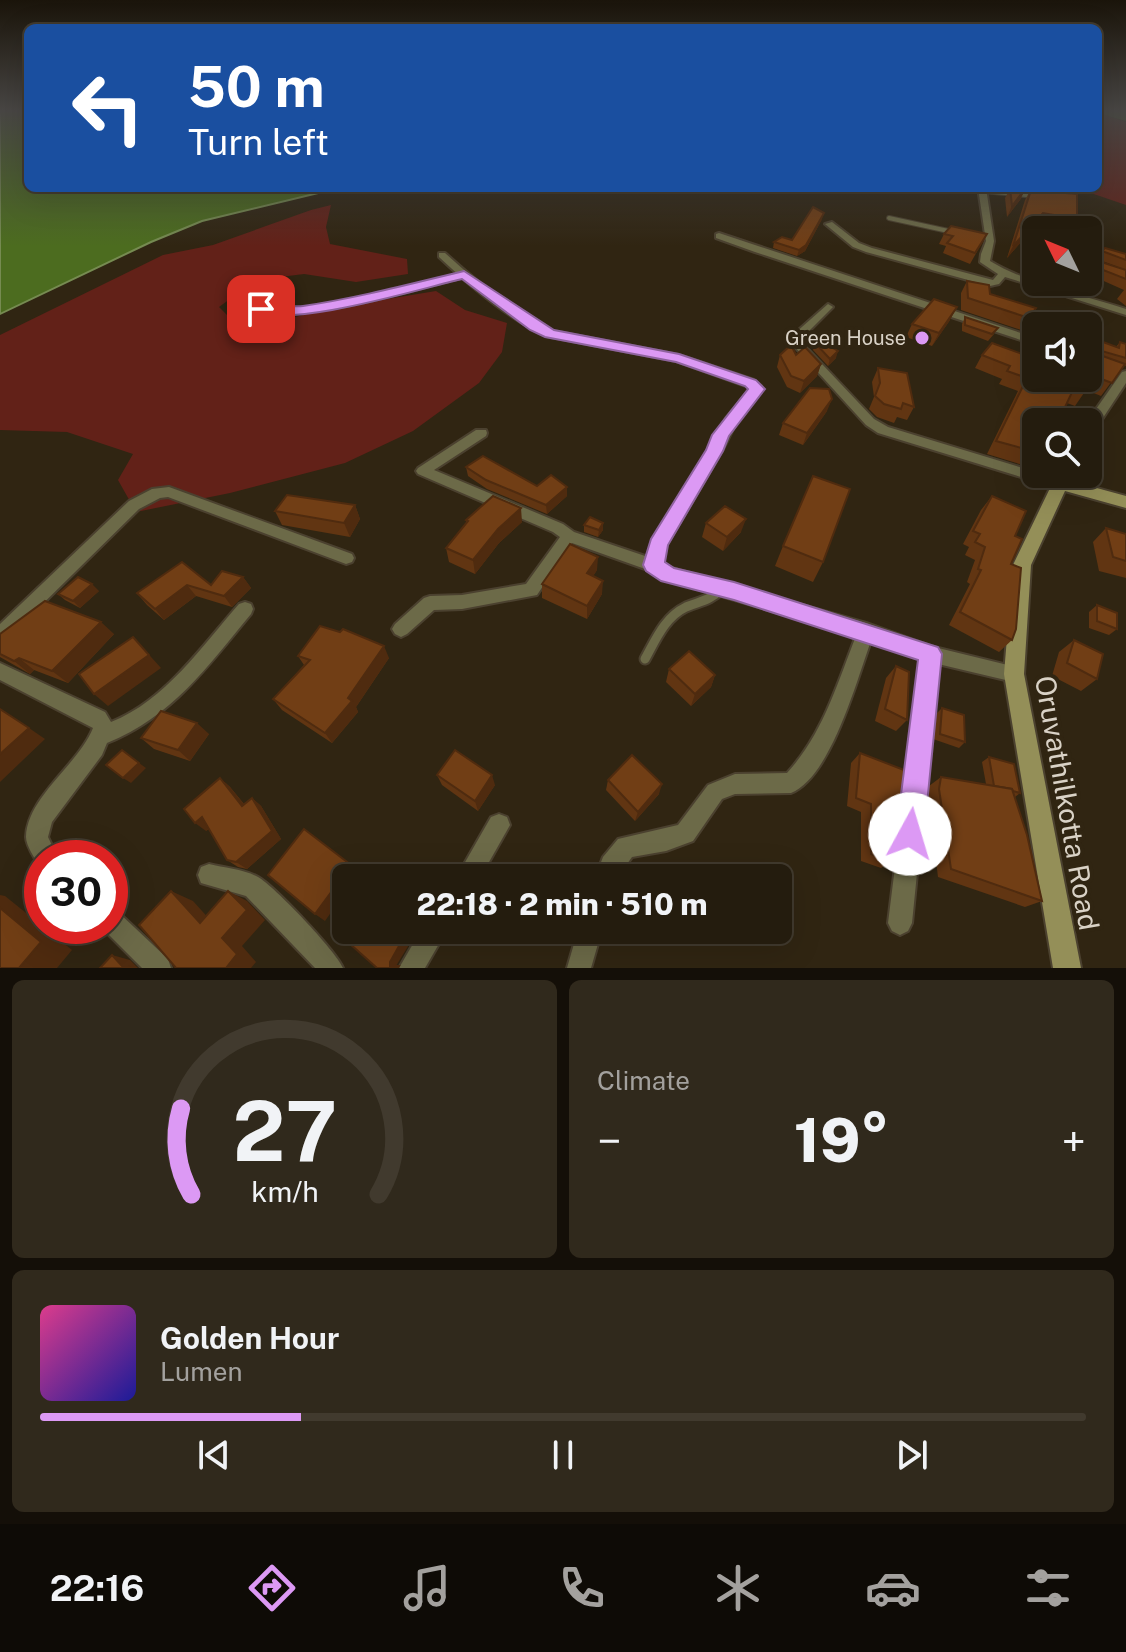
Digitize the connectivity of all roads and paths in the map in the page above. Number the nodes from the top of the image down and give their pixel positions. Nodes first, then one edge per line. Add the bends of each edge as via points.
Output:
1 (982, 192) edge
2 (1004, 192) edge
3 (1041, 197) edge
4 (889, 218) dead end
5 (829, 224) dead end
6 (961, 234) edge
7 (719, 236) dead end
8 (976, 237) edge
9 (990, 241) junction
10 (442, 255) dead end
11 (1003, 273) junction
12 (464, 275) junction
13 (1022, 277) edge
14 (1088, 296) edge
15 (828, 307) dead end
16 (261, 309) dead end
17 (1126, 312) edge
18 (1022, 337) edge
19 (1121, 373) edge
20 (1101, 408) edge
21 (481, 433) dead end
22 (1022, 468) edge
23 (1058, 488) edge
24 (1087, 488) edge
25 (1126, 502) edge
26 (569, 536) junction
27 (346, 558) dead end
28 (654, 565) junction
29 (722, 587) junction
30 (245, 609) dead end
31 (401, 629) dead end
32 (866, 631) junction
33 (0, 635) edge
34 (930, 654) junction
35 (645, 659) dead end
36 (0, 671) edge
37 (1014, 674) junction
38 (101, 736) junction
39 (499, 825) dead end
40 (38, 840) edge
41 (475, 864) edge
42 (612, 864) edge
43 (209, 875) dead end
44 (900, 923) dead end
45 (128, 938) edge
46 (426, 944) edge
47 (586, 944) edge
48 (159, 968) edge
49 (331, 968) edge
50 (411, 968) edge
51 (579, 968) edge
52 (1067, 968) edge

1 - 9 street
2 - 3 lane
4 - 6 lane
5 - 11 street via 869,250 990,283
7 - 18 street
8 - 9 lane
9 - 11 street via 985,262
10 - 12 street
11 - 13 street
12 - 16 lane via 343,304 288,312
12 - 28 street via 550,334 696,362 757,389 721,435 658,545
14 - 17 street
15 - 22 street via 798,336 799,346 870,422
19 - 20 street
21 - 26 street via 423,471
23 - 37 street, Oruvathilkotta Road via 1022,565
24 - 25 street
26 - 28 street
26 - 31 street via 531,590 430,603
27 - 33 street via 169,492 157,493 134,505
28 - 29 street via 669,575
29 - 32 street
29 - 35 lane via 706,604 676,613
30 - 38 street via 163,703 121,730
32 - 34 street
32 - 42 street via 805,771 791,783 735,784 715,792 685,833 626,847
34 - 37 street
34 - 44 street
36 - 38 street via 98,719
37 - 52 street, Oruvathilkotta Road
38 - 40 street via 42,818
39 - 41 street
43 - 49 street via 252,886
45 - 48 street
46 - 50 street
47 - 51 street

